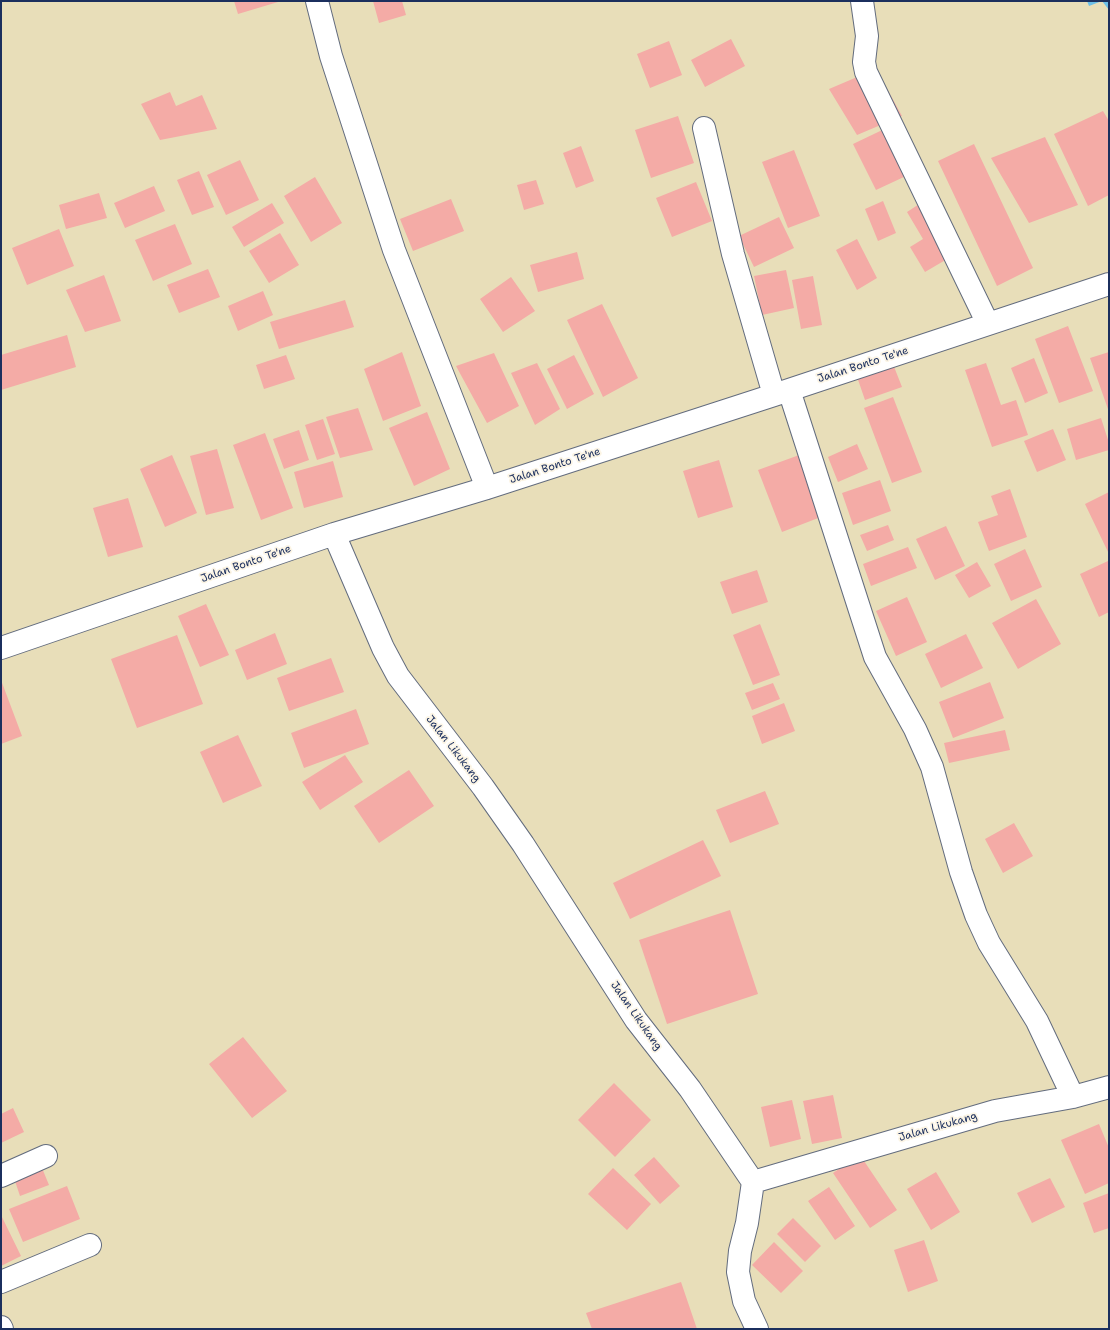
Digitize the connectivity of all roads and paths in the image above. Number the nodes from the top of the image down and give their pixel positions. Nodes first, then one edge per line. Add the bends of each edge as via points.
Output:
1 (317, 1) edge
2 (862, 1) edge
3 (704, 128) dead end
4 (1109, 284) edge
5 (988, 324) junction
6 (781, 392) junction
7 (487, 488) junction
8 (334, 534) junction
9 (1, 648) edge
10 (1109, 1088) edge
11 (1073, 1097) junction
12 (46, 1156) dead end
13 (1, 1176) edge
14 (754, 1182) junction
15 (90, 1245) dead end
16 (1, 1282) edge
17 (757, 1329) edge

1 - 7 street via 331,56 394,250
2 - 5 street via 867,36 864,62 866,72
3 - 6 street via 733,254
4 - 5 street, Jalan Bonto Te'ne
5 - 6 street, Jalan Bonto Te'ne
6 - 7 street, Jalan Bonto Te'ne
6 - 11 street via 875,657 915,729 932,767 976,916 989,943 1037,1021
7 - 8 street, Jalan Bonto Te'ne
8 - 9 street, Jalan Bonto Te'ne
8 - 14 street, Jalan Likukang via 383,648 398,676 483,788 636,1020 690,1089
10 - 11 street, Jalan Likukang
11 - 14 street, Jalan Likukang via 995,1110
12 - 13 street
14 - 17 street via 738,1272 744,1301
15 - 16 street

